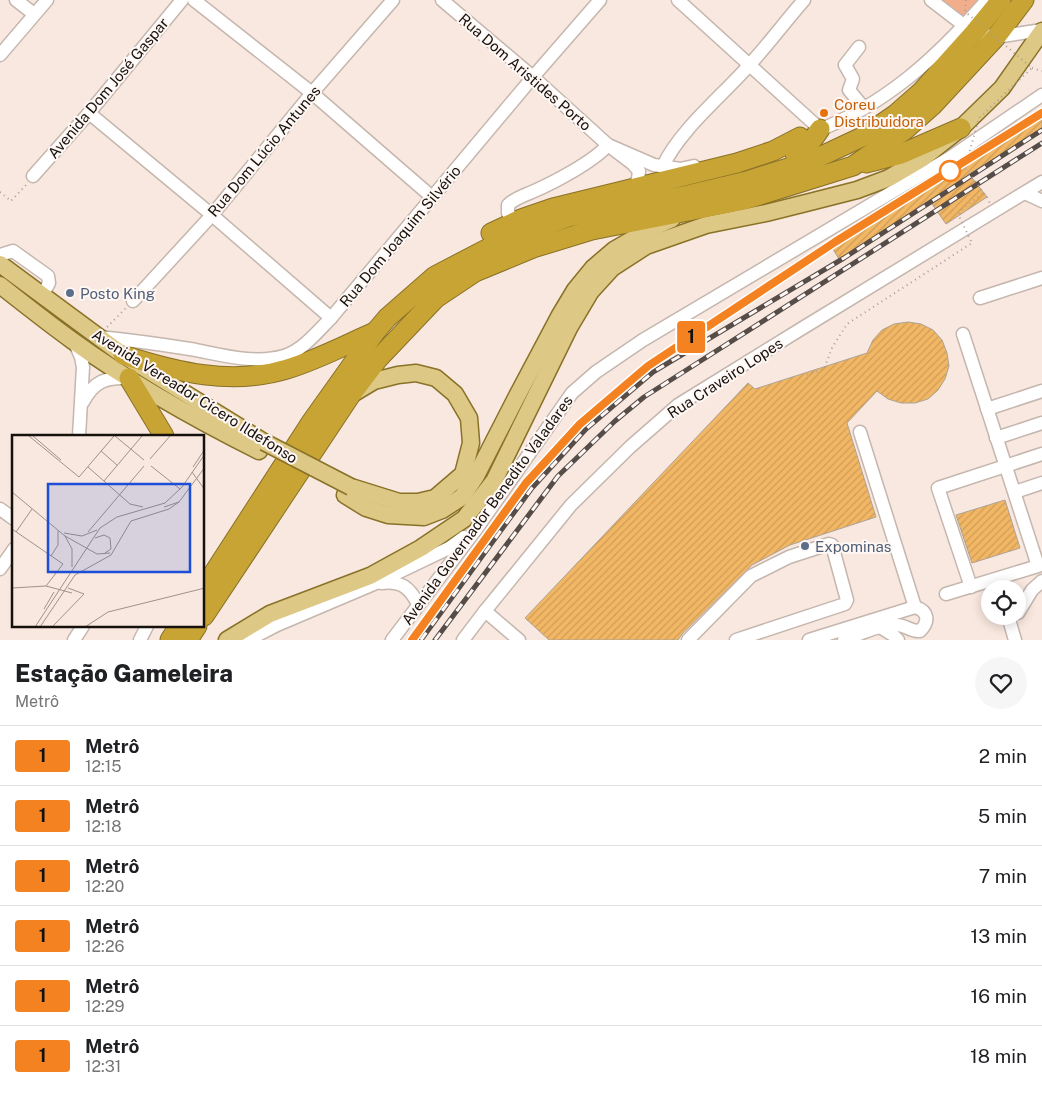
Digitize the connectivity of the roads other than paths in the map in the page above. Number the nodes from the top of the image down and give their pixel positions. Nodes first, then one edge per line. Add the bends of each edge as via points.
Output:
1 (16, 0) edge
2 (47, 0) edge
3 (182, 0) edge
4 (194, 0) edge
5 (393, 0) edge
6 (442, 0) edge
7 (600, 0) edge
8 (678, 0) edge
9 (804, 0) edge
10 (931, 0) edge
11 (987, 0) edge
12 (1001, 0) edge
13 (1024, 0) edge
14 (34, 14) junction
15 (969, 30) junction
16 (1042, 31) edge
17 (996, 37) junction
18 (859, 47) dead end
19 (0, 55) edge
20 (750, 64) junction
21 (533, 77) junction
22 (312, 93) junction
23 (1042, 95) edge
24 (864, 108) junction
25 (89, 113) junction
26 (961, 128) junction
27 (820, 129) junction
28 (800, 137) junction
29 (608, 145) junction
30 (662, 166) junction
31 (853, 166) junction
32 (33, 176) road end
33 (747, 182) junction
34 (1042, 182) edge
35 (634, 187) junction
36 (1025, 193) junction
37 (432, 197) junction
38 (593, 197) junction
39 (1042, 201) edge
40 (690, 202) junction
41 (212, 215) junction
42 (521, 219) junction
43 (0, 255) edge
44 (0, 264) edge
45 (435, 276) junction
46 (1042, 278) edge
47 (0, 285) edge
48 (42, 296) junction
49 (980, 298) dead end
50 (134, 301) road end
51 (331, 318) junction
52 (47, 321) junction
53 (376, 331) junction
54 (101, 333) junction
55 (963, 334) dead end
56 (74, 341) junction
57 (123, 354) junction
58 (129, 378) junction
59 (1042, 391) edge
60 (350, 396) junction
61 (82, 404) junction
62 (987, 409) junction
63 (1042, 423) edge
64 (860, 432) dead end
65 (78, 435) edge
66 (163, 435) edge
67 (996, 438) junction
68 (262, 446) junction
69 (1042, 454) edge
70 (1006, 466) junction
71 (1042, 483) edge
72 (348, 491) junction
73 (1015, 492) junction
74 (0, 509) edge
75 (12, 518) edge
76 (477, 528) junction
77 (12, 553) edge
78 (1041, 565) edge
79 (0, 569) edge
80 (1006, 580) edge
81 (1042, 582) edge
82 (376, 583) junction
83 (205, 586) edge
84 (981, 586) edge
85 (970, 587) junction
86 (325, 593) junction
87 (351, 594) junction
88 (946, 594) dead end
89 (1026, 600) edge
90 (418, 604) junction
91 (914, 607) junction
92 (485, 611) junction
93 (205, 614) edge
94 (880, 627) junction
95 (82, 628) edge
96 (146, 628) edge
97 (178, 628) edge
98 (196, 628) edge
99 (918, 635) edge
100 (517, 639) edge
101 (74, 640) edge
102 (140, 640) edge
103 (170, 640) edge
104 (188, 640) edge
105 (227, 640) edge
106 (248, 640) edge
107 (392, 640) edge
108 (464, 640) edge
109 (688, 640) edge
110 (736, 640) edge
111 (810, 640) edge
112 (844, 640) edge
113 (898, 640) edge

1 - 14 street
2 - 14 street
3 - 25 street, Avenida Dom José Gaspar
4 - 22 street
5 - 22 street, Rua Dom Lúcio Antunes
6 - 21 street, Rua Dom Aristides Porto
7 - 21 street, Rua Dom Joaquim Silvério
8 - 20 street
9 - 20 street
10 - 15 street
11 - 15 street, Rua Dom Aristides Porto
12 - 15 highway
13 - 17 highway
14 - 19 street
15 - 17 street
15 - 24 street, Rua Dom Aristides Porto via 896,88
15 - 33 highway via 921,92 864,136 813,160
16 - 17 street
16 - 26 main road via 1002,88
17 - 31 highway via 932,106 905,130
18 - 24 street via 845,65 853,79 849,90
20 - 27 street
20 - 30 street via 680,139
21 - 29 street, Rua Dom Aristides Porto
21 - 37 street, Rua Dom Joaquim Silvério
22 - 37 street
22 - 41 street, Rua Dom Lúcio Antunes
23 - 76 street, Avenida Governador Benedito Valadares via 951,157 643,340 596,372 572,393
24 - 27 street, Rua Dom Aristides Porto
25 - 32 street, Avenida Dom José Gaspar
25 - 41 street
26 - 31 highway via 901,154
26 - 86 main road via 923,158 889,178 857,190 706,225 646,246 612,268 591,291 569,328 494,481 464,519 421,548 370,576
27 - 28 street, Rua Dom Aristides Porto
27 - 33 highway via 802,151 764,169
28 - 30 street, Rua Dom Aristides Porto via 727,160 680,168
28 - 35 highway via 773,151 737,163
29 - 30 street, Rua Dom Aristides Porto
29 - 35 street, Rua Dom Aristides Porto via 639,172
29 - 42 street via 567,174 513,200 508,205 508,213 512,218
31 - 40 highway via 744,200
33 - 40 highway
34 - 36 street, Rua Craveiro Lopes
35 - 38 highway
36 - 39 street
36 - 92 street, Rua Craveiro Lopes via 678,405 571,505
37 - 51 street, Rua Dom Joaquim Silvério
38 - 40 highway via 631,194
38 - 42 highway
40 - 45 highway via 568,217 506,239
40 - 60 highway via 533,248 475,272 436,298 378,359
40 - 72 main road, Avenida Vereador Cícero Ildefonso via 614,250 575,290 476,476 462,496 442,510 424,517 388,515 366,508
41 - 50 street, Rua Dom Lúcio Antunes
41 - 51 street
42 - 45 highway via 466,246
43 - 48 street via 13,251 48,276 49,283
44 - 48 main road, Avenida Vereador Cícero Ildefonso
45 - 53 highway
46 - 49 street
47 - 52 main road, Avenida Vereador Cícero Ildefonso
48 - 54 main road, Avenida Vereador Cícero Ildefonso via 75,320
51 - 54 street, Rua Dom Joaquim Silvério via 302,346 286,356 266,360
52 - 54 main road via 84,337
52 - 56 main road, Avenida Vereador Cícero Ildefonso
53 - 57 highway via 287,369 250,376 216,377 182,372
53 - 83 highway via 312,421
54 - 57 main road, Avenida Vereador Cícero Ildefonso
55 - 62 street
56 - 58 main road, Avenida Vereador Cícero Ildefonso
56 - 61 street via 83,367
57 - 68 main road, Avenida Vereador Cícero Ildefonso
58 - 61 street via 106,379 98,383 89,390
58 - 66 highway
58 - 68 main road, Avenida Vereador Cícero Ildefonso via 211,427
59 - 62 street
60 - 72 main road, Avenida Vereador Cícero Ildefonso via 374,381 398,374 416,373 436,378 456,394 469,418 471,443 463,474 435,498 399,502
60 - 93 highway
61 - 65 street
62 - 67 street
63 - 67 street
64 - 91 street
67 - 70 street
68 - 72 main road, Avenida Vereador Cícero Ildefonso, bridge
69 - 70 street
70 - 73 street
70 - 85 street via 938,488
71 - 73 street
73 - 78 street
74 - 75 street
76 - 82 street via 449,548
76 - 90 street, Avenida Governador Benedito Valadares
77 - 79 street
78 - 80 street
81 - 89 street
82 - 87 street
82 - 90 street via 390,581 402,585
84 - 85 street
85 - 88 street
86 - 87 street
86 - 105 main road via 270,614
87 - 106 street
90 - 107 street, Avenida Governador Benedito Valadares
91 - 99 street via 923,610 927,617
91 - 111 street
92 - 100 street
92 - 108 street, Rua Craveiro Lopes
94 - 99 street via 902,625
94 - 112 street
94 - 113 street
95 - 101 street
96 - 102 street
97 - 103 highway
98 - 104 highway
109 - 110 street via 751,576 789,557 832,545 847,600 844,604

